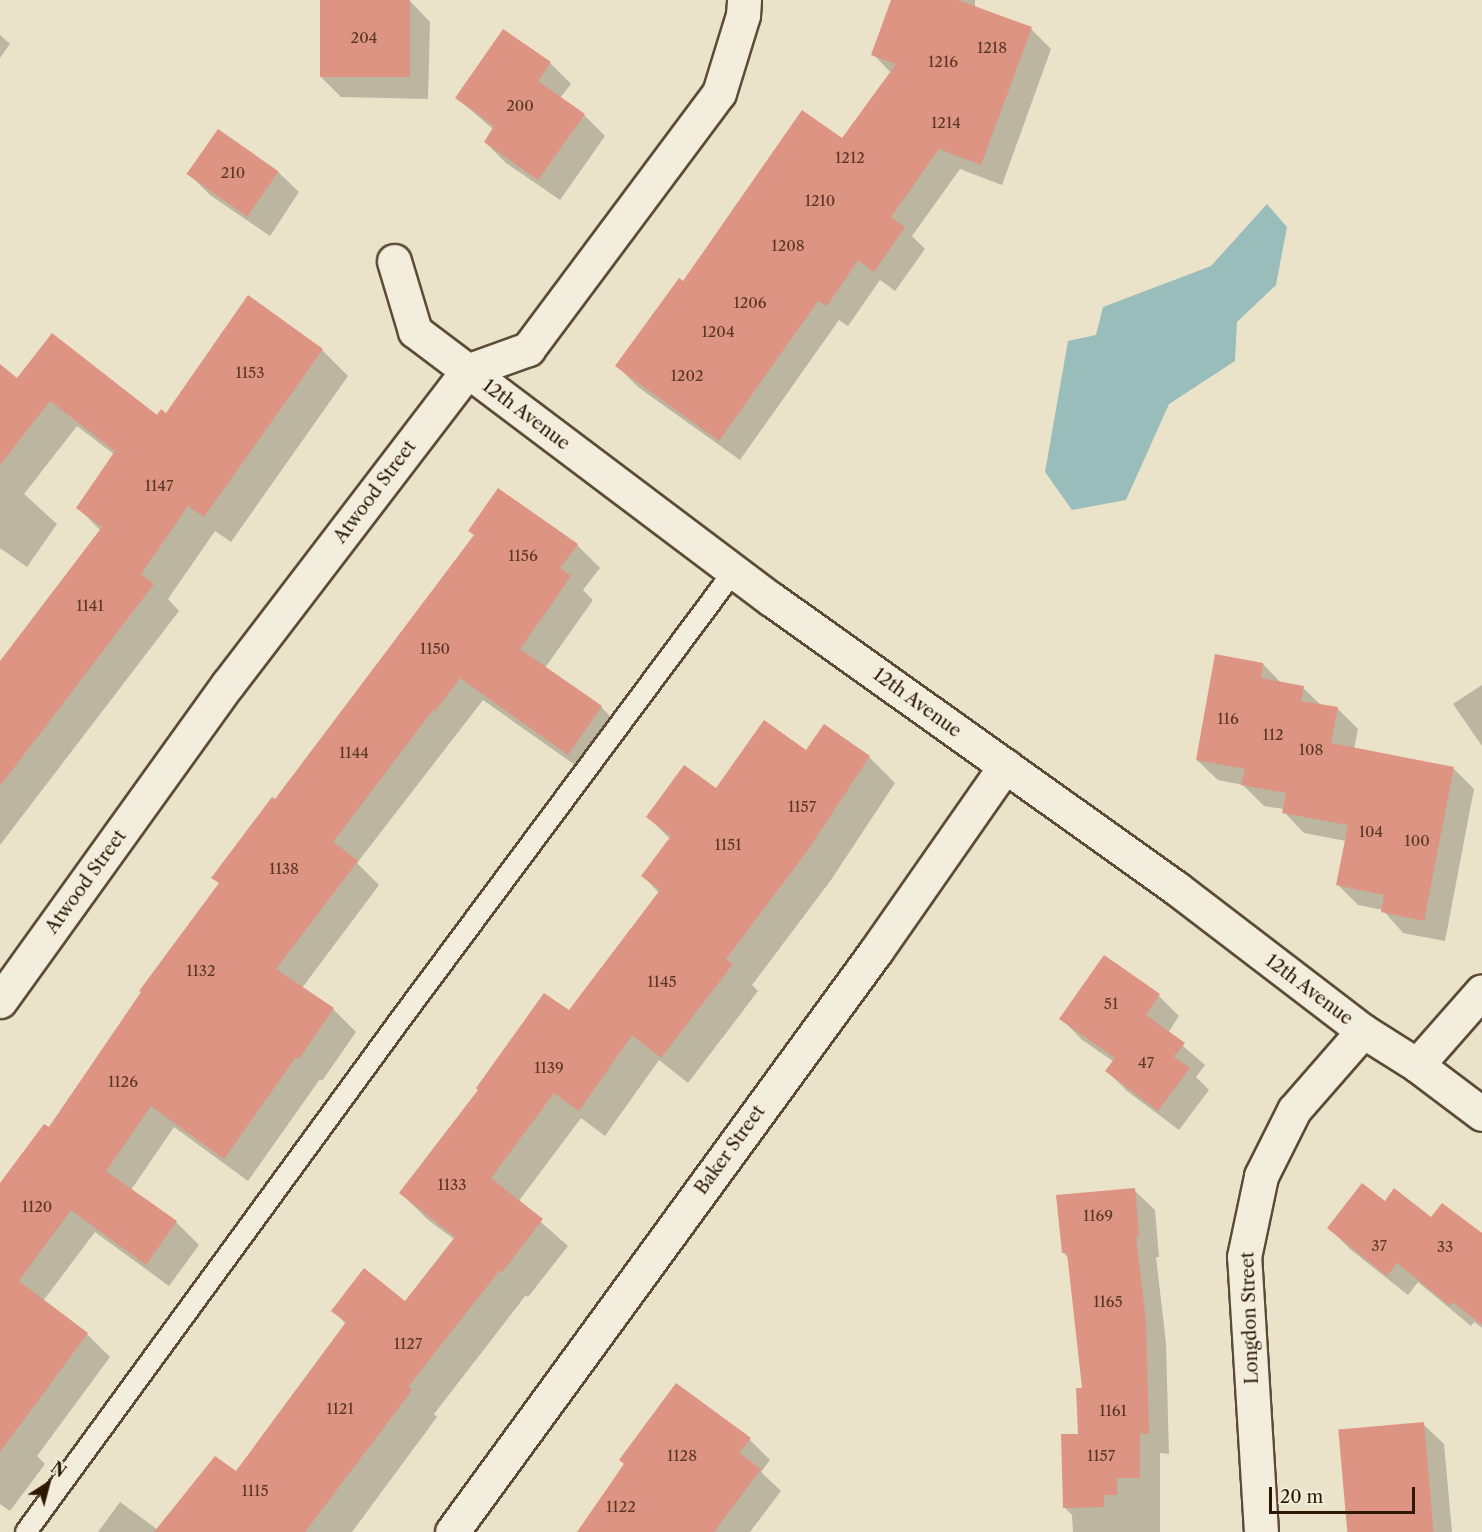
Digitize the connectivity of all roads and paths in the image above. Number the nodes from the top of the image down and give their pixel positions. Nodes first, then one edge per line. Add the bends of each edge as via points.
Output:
1 (744, 0) edge
2 (394, 261) dead end
3 (467, 371) junction
4 (734, 571) junction
5 (1005, 766) junction
6 (1482, 991) edge
7 (0, 1001) edge
8 (1363, 1031) junction
9 (1417, 1065) junction
10 (1482, 1114) edge
11 (26, 1532) edge
12 (452, 1532) edge
13 (1261, 1532) edge

1 - 3 street via 719,93 705,112 528,349
2 - 3 street, 12th Avenue via 415,332
3 - 4 street, 12th Avenue
3 - 7 street, Atwood Street via 228,684
4 - 5 street, 12th Avenue
4 - 11 lane
5 - 8 street, 12th Avenue via 1176,888
5 - 12 street, Baker Street via 876,951
6 - 9 street
8 - 9 street, 12th Avenue
8 - 13 street, Longdon Street via 1294,1110 1260,1176 1244,1257
9 - 10 street, 12th Avenue

